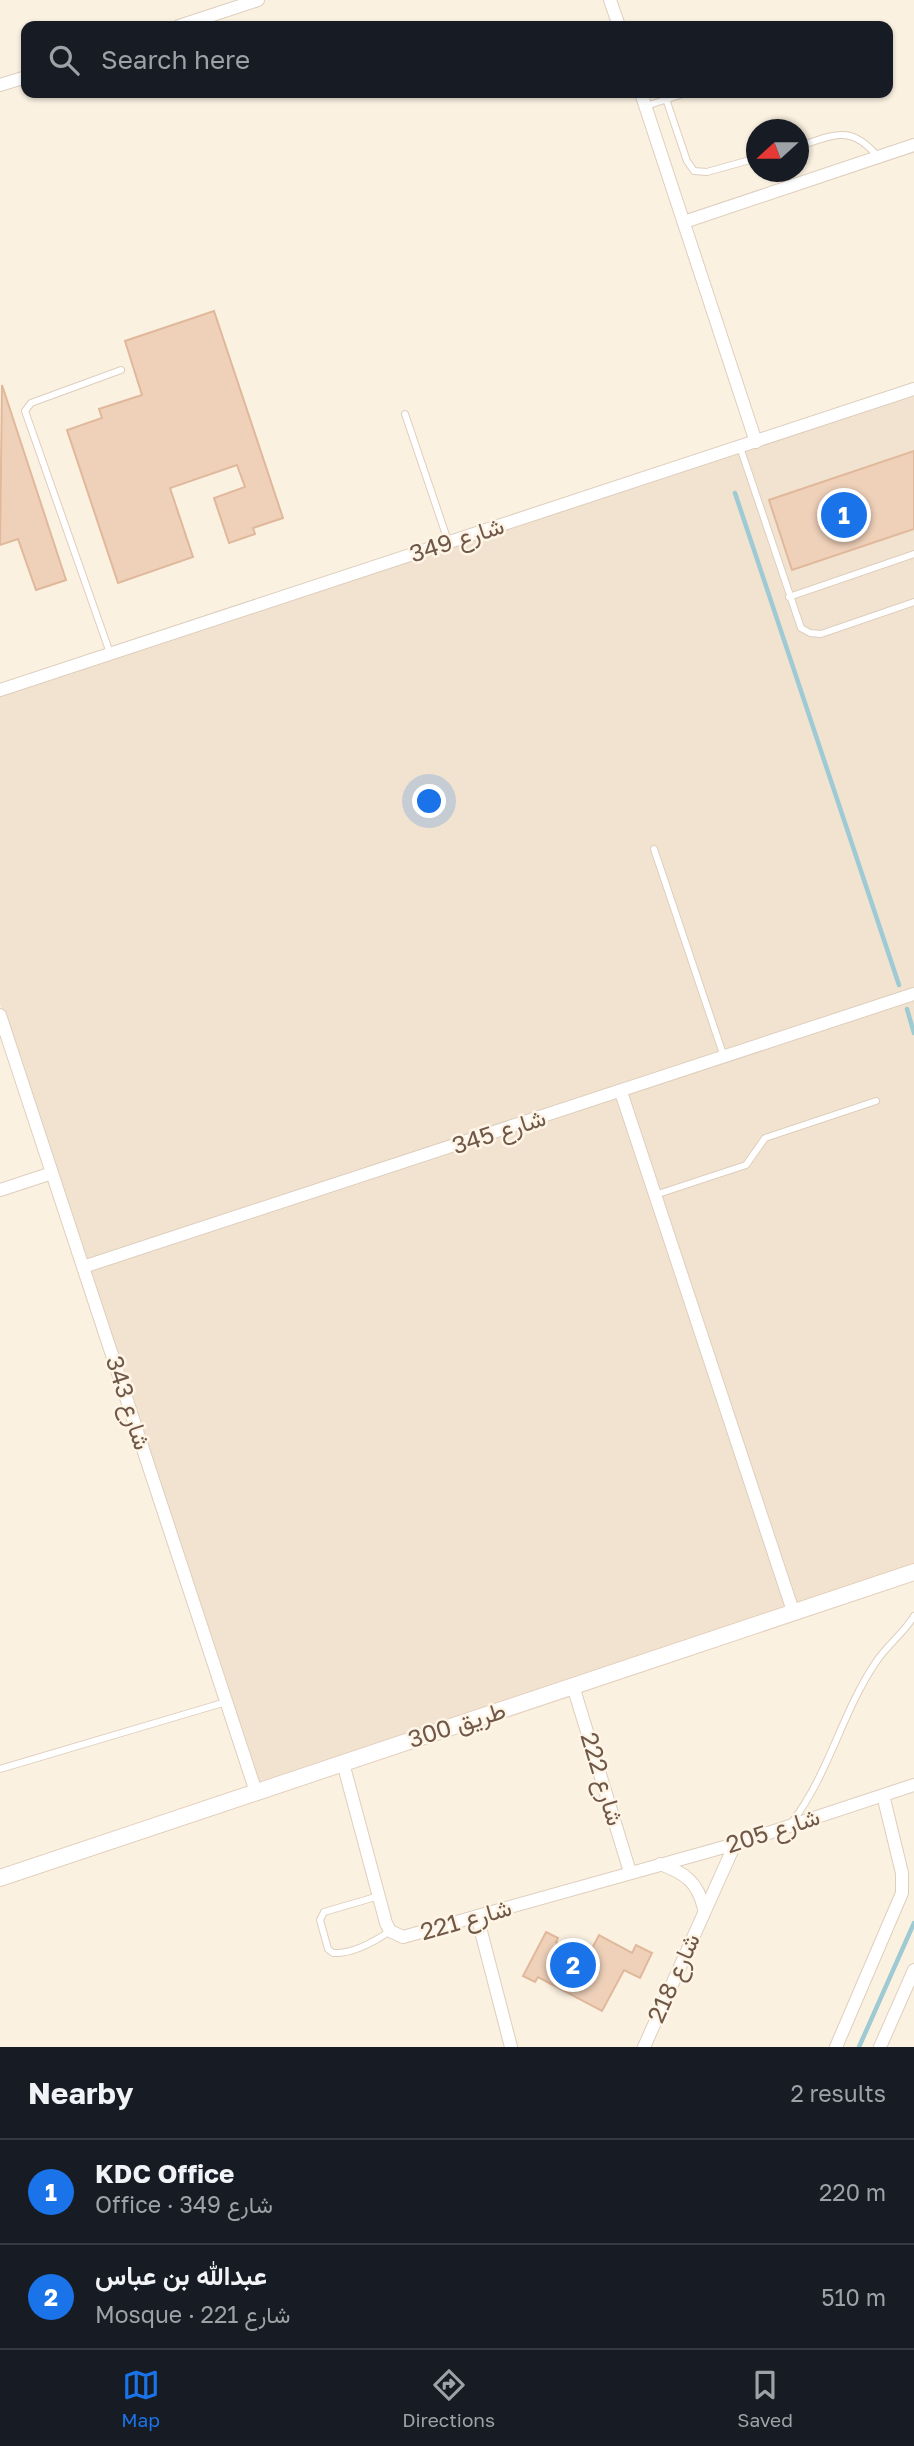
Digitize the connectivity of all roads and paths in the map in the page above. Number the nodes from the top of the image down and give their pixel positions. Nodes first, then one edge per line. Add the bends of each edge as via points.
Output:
1 (258, 0) edge
2 (610, 0) edge
3 (194, 21) edge
4 (617, 21) edge
5 (21, 79) edge
6 (0, 85) edge
7 (643, 98) edge
8 (661, 98) edge
9 (666, 98) edge
10 (646, 106) junction
11 (809, 143) edge
12 (914, 145) edge
13 (878, 157) junction
14 (746, 161) edge
15 (684, 222) junction
16 (121, 370) dead end
17 (914, 389) edge
18 (405, 414) dead end
19 (756, 442) junction
20 (740, 447) junction
21 (449, 543) junction
22 (914, 554) edge
23 (789, 597) junction
24 (914, 602) edge
25 (110, 655) junction
26 (0, 690) edge
27 (654, 849) dead end
28 (914, 994) edge
29 (0, 1015) edge
30 (724, 1057) junction
31 (621, 1092) junction
32 (876, 1101) dead end
33 (52, 1173) junction
34 (0, 1190) edge
35 (655, 1195) junction
36 (83, 1267) junction
37 (914, 1572) edge
38 (793, 1611) junction
39 (914, 1616) edge
40 (573, 1686) junction
41 (226, 1702) junction
42 (343, 1763) junction
43 (0, 1769) edge
44 (914, 1785) edge
45 (256, 1792) junction
46 (883, 1795) junction
47 (789, 1826) junction
48 (735, 1844) junction
49 (660, 1864) junction
50 (630, 1872) junction
51 (0, 1878) edge
52 (379, 1896) junction
53 (704, 1909) junction
54 (477, 1916) junction
55 (390, 1931) junction
56 (914, 1970) edge
57 (511, 2047) edge
58 (644, 2047) edge
59 (836, 2047) edge
60 (880, 2047) edge

1 - 3 street
2 - 4 street
5 - 6 street
7 - 10 street
8 - 10 lane
9 - 14 lane via 694,171
10 - 15 street
11 - 13 lane via 846,134 861,138
12 - 13 street
13 - 15 street
15 - 19 street
16 - 25 lane via 31,403 25,411
17 - 19 street, شارع 349
18 - 21 lane
19 - 20 street, شارع 349
20 - 21 street, شارع 349
20 - 23 lane
21 - 25 street, شارع 349
22 - 23 lane
23 - 24 lane via 798,623 816,634
25 - 26 street, شارع 349
27 - 30 lane
28 - 30 street, شارع 345
29 - 33 street, شارع 343
30 - 31 street, شارع 345
31 - 35 street
31 - 36 street, شارع 345
32 - 35 lane via 765,1138 746,1165
33 - 34 street
33 - 36 street, شارع 343
35 - 38 street
36 - 41 street, شارع 343
37 - 38 main road, طريق 300
38 - 40 main road, طريق 300
39 - 47 lane via 876,1661 810,1799
40 - 42 main road, طريق 300
40 - 50 street, شارع 222
41 - 43 lane
41 - 45 street, شارع 343
42 - 45 main road, طريق 300
42 - 52 street, شارع 221
44 - 46 street, شارع 205
45 - 51 main road, طريق 300
46 - 47 street, شارع 205
46 - 59 street via 902,1873 902,1894
47 - 48 street, شارع 205
48 - 49 street, شارع 205
48 - 53 street, شارع 218
49 - 50 street, شارع 205
49 - 53 street, شارع 218 via 690,1879
50 - 54 street, شارع 221
52 - 55 street, شارع 221
52 - 55 lane via 324,1912 320,1920 327,1946 332,1953 339,1953
53 - 58 street, شارع 218
54 - 55 street, شارع 221 via 407,1937
54 - 57 street
56 - 60 street

